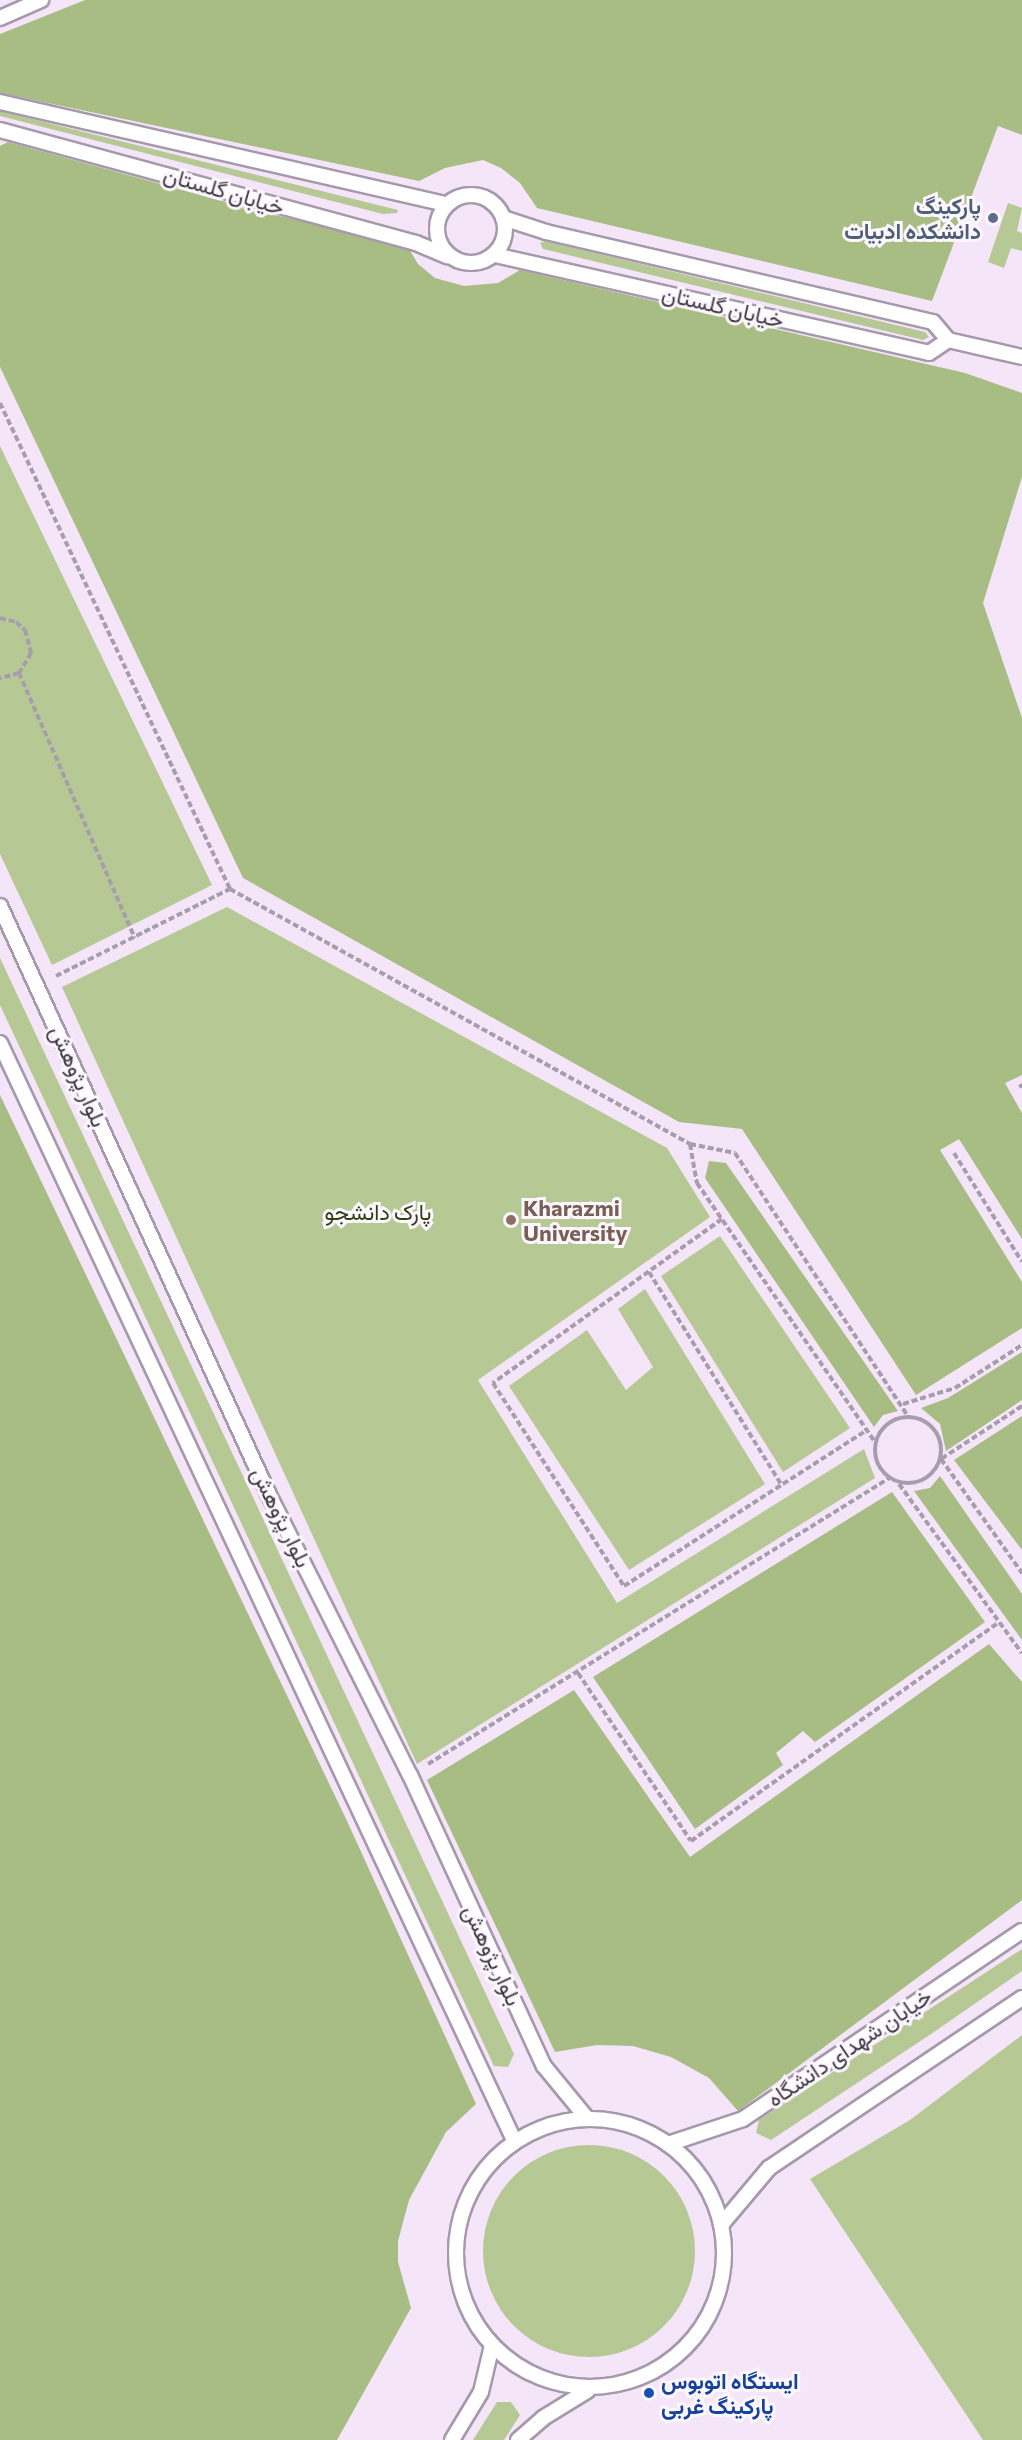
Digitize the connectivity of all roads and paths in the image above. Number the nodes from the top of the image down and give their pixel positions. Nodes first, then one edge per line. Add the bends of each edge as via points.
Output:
1 (41, 0) edge
2 (0, 18) edge
3 (0, 102) edge
4 (0, 130) edge
5 (445, 204) junction
6 (503, 218) junction
7 (495, 255) junction
8 (447, 256) junction
9 (948, 340) junction
10 (1022, 357) edge
11 (0, 404) edge
12 (0, 618) edge
13 (19, 673) junction
14 (0, 678) edge
15 (230, 889) junction
16 (0, 906) edge
17 (135, 938) junction
18 (38, 985) junction
19 (0, 1043) edge
20 (690, 1144) junction
21 (954, 1153) dead end
22 (722, 1219) junction
23 (1022, 1262) edge
24 (649, 1272) junction
25 (1022, 1345) edge
26 (903, 1404) junction
27 (1022, 1406) edge
28 (909, 1418) junction
29 (867, 1430) junction
30 (875, 1442) junction
31 (941, 1459) junction
32 (891, 1477) junction
33 (899, 1484) junction
34 (782, 1486) junction
35 (1022, 1573) edge
36 (999, 1622) junction
37 (1022, 1653) edge
38 (579, 1673) junction
39 (410, 1775) junction
40 (1022, 1931) edge
41 (1022, 1998) edge
42 (585, 2116) junction
43 (513, 2138) junction
44 (668, 2144) junction
45 (721, 2225) junction
46 (492, 2345) junction
47 (587, 2391) junction
48 (452, 2440) edge
49 (518, 2440) edge

1 - 2 lane
3 - 5 lane, خیابان گلستان
4 - 8 lane, خیابان گلستان via 416,243
5 - 6 lane via 466,194 489,199
5 - 8 lane via 435,230
6 - 7 lane via 504,238
6 - 9 lane, خیابان گلستان via 546,232 933,322
7 - 8 lane via 479,263 462,263
7 - 9 lane, خیابان گلستان via 929,353
9 - 10 lane, خیابان گلستان
11 - 15 path
12 - 13 path via 16,622 30,641 27,664
13 - 14 path
13 - 17 path
15 - 17 path
15 - 20 path
16 - 18 lane, بلوار پژوهش
17 - 18 path
18 - 39 lane, بلوار پژوهش via 268,1493
19 - 43 lane
20 - 22 path via 698,1183
20 - 26 path via 735,1153
21 - 23 path
22 - 24 path
22 - 29 path
24 - 34 path
24 - 34 path via 494,1383 624,1586
25 - 26 path via 955,1388
26 - 28 path
27 - 31 path
28 - 30 path via 891,1420
28 - 31 path via 916,1416 938,1432
29 - 30 path
29 - 34 path
30 - 32 path via 878,1468
31 - 33 path via 926,1480
31 - 35 path
32 - 33 path
32 - 38 path
33 - 36 path
36 - 37 path
36 - 38 path via 691,1841
38 - 39 path
39 - 42 lane, بلوار پژوهش via 544,2066
40 - 44 lane, خیابان شهدای دانشگاه via 743,2119
41 - 45 lane via 769,2168
42 - 43 lane
42 - 44 lane via 634,2127
43 - 46 lane via 476,2184 462,2216 456,2251 460,2286 473,2319
44 - 45 lane via 692,2166 704,2184
45 - 47 lane via 724,2258 718,2292 704,2324 682,2351 654,2372
46 - 47 lane via 521,2369 553,2383
46 - 48 lane via 481,2392
47 - 49 lane via 543,2418

